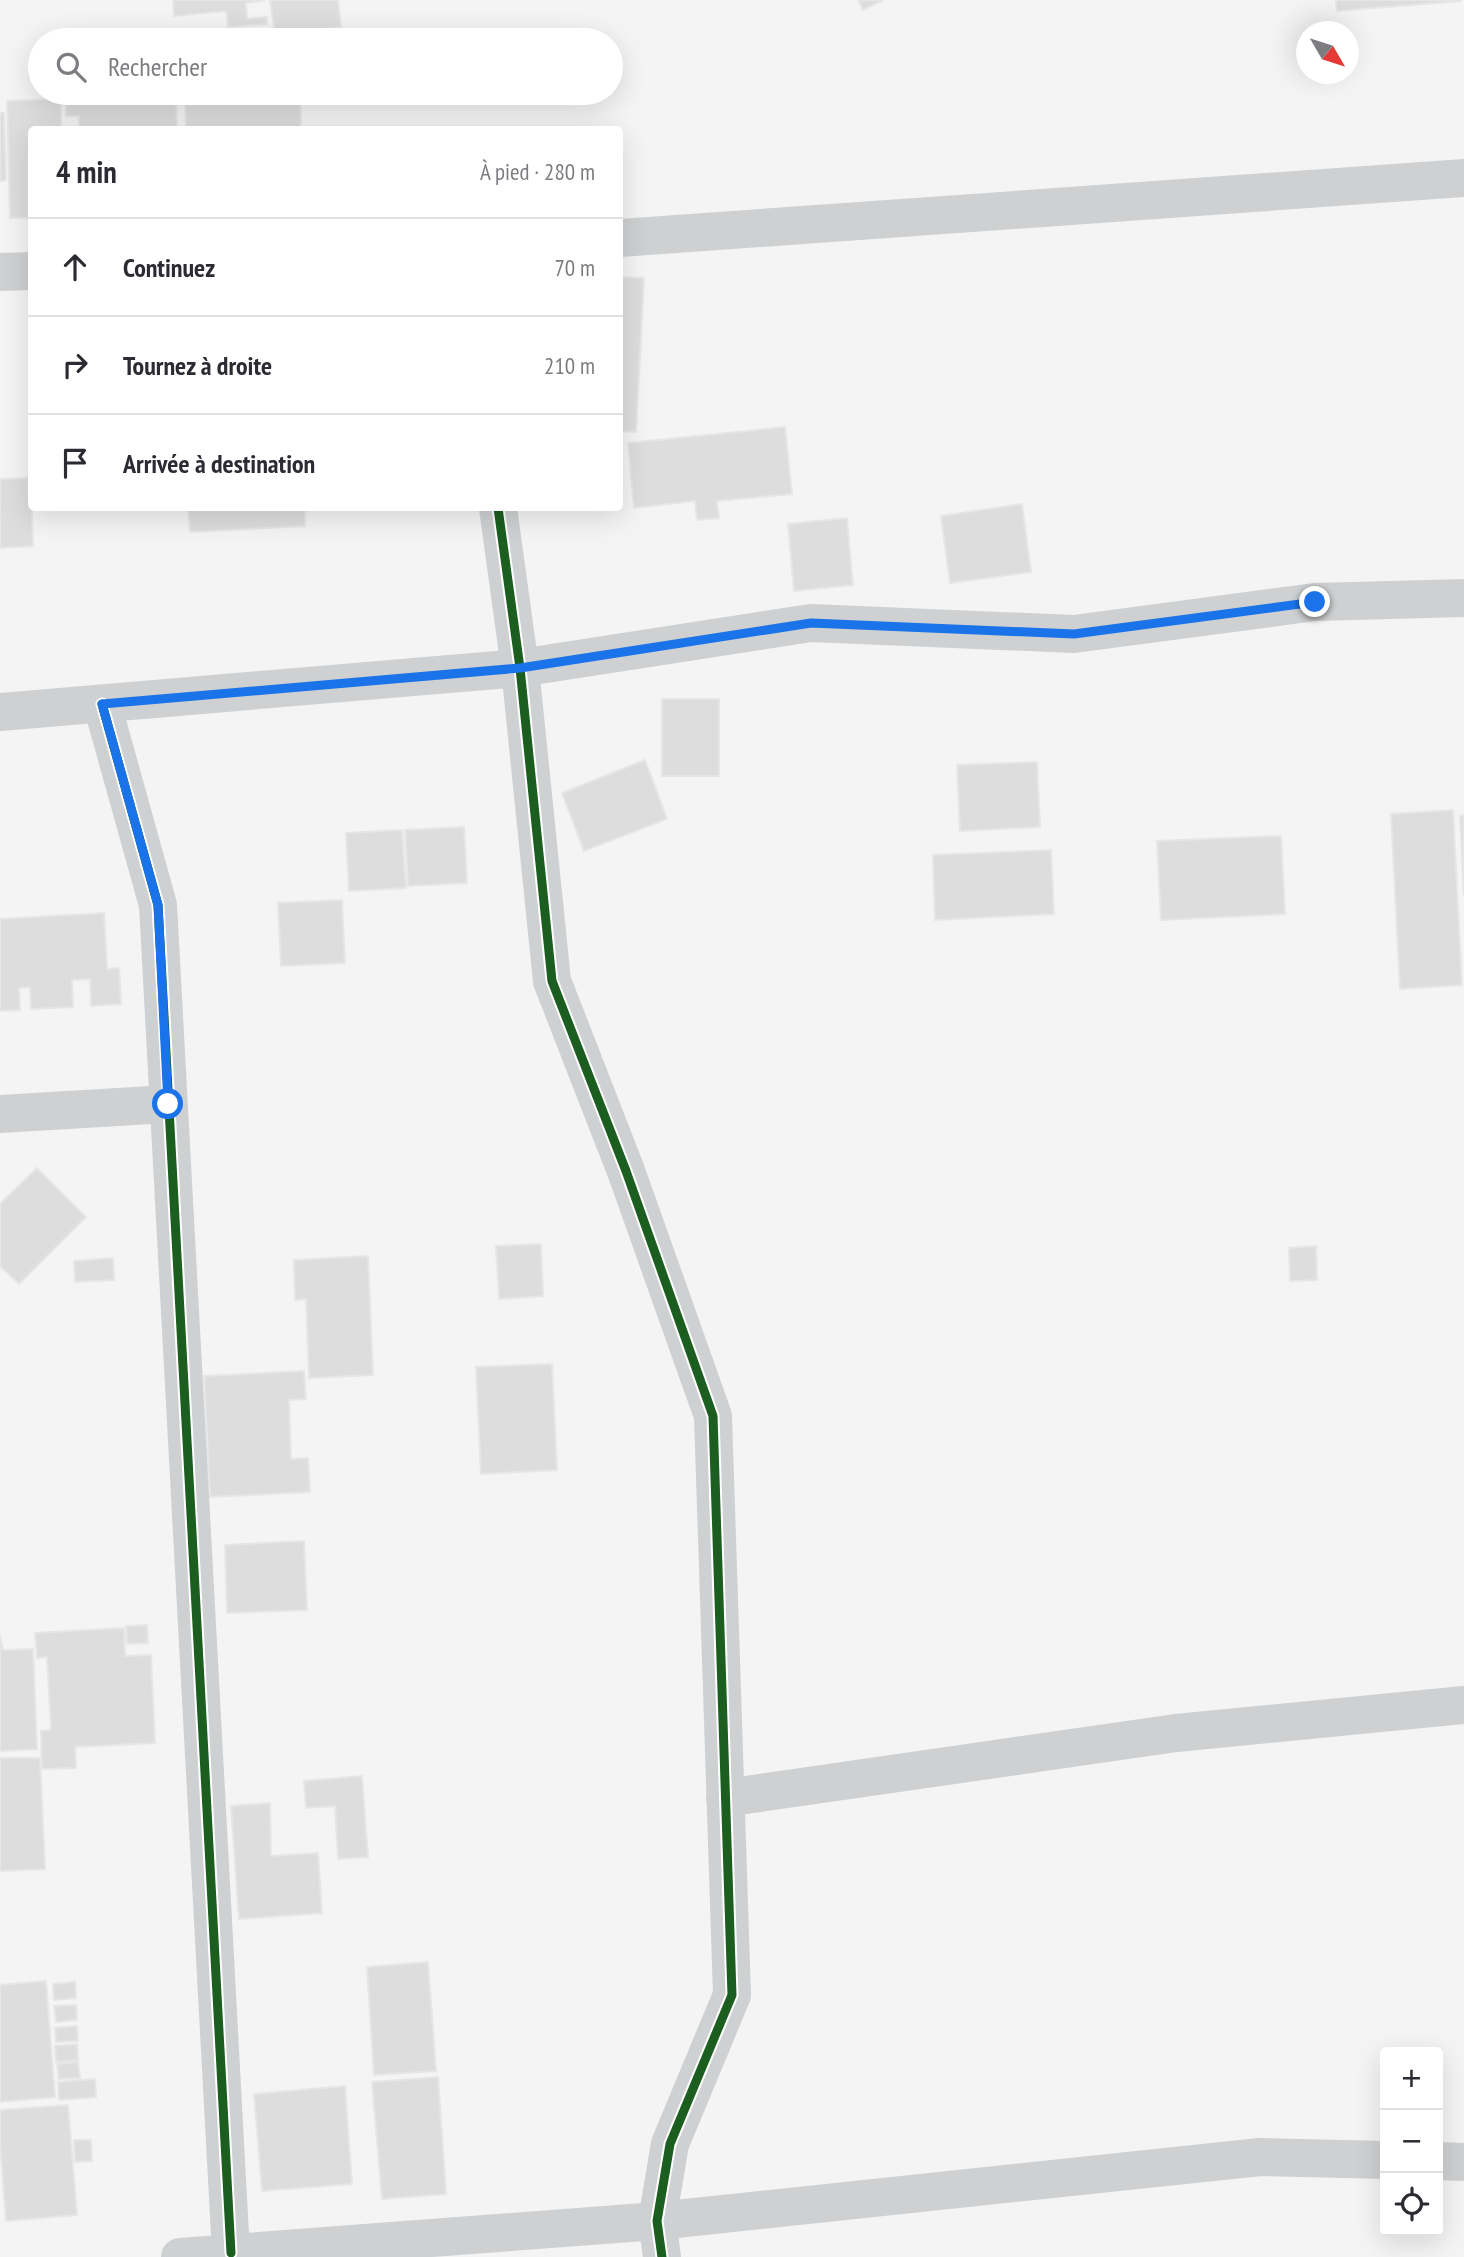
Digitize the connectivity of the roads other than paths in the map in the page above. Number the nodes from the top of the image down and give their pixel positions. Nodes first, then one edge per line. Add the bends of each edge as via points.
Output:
1 (1464, 178) edge
2 (623, 238) edge
3 (28, 271) edge
4 (0, 272) edge
5 (498, 511) edge
6 (1464, 598) edge
7 (520, 668) junction
8 (102, 704) junction
9 (0, 712) edge
10 (168, 1104) junction
11 (0, 1114) edge
12 (1464, 1705) edge
13 (725, 1798) junction
14 (1380, 2160) edge
15 (1443, 2161) edge
16 (1464, 2162) edge
17 (659, 2239) edge
18 (231, 2253) junction
19 (180, 2257) edge

1 - 2 street
3 - 4 street
5 - 7 street
6 - 7 street via 1315,602 1074,634 811,623
7 - 8 street
7 - 13 street via 552,981 713,1416
8 - 9 street
8 - 10 street via 158,905
10 - 11 street
10 - 18 street
12 - 13 street via 1177,1733
13 - 17 street via 732,1995 670,2144
14 - 17 street via 1260,2157
15 - 16 street
17 - 18 street
18 - 19 street

